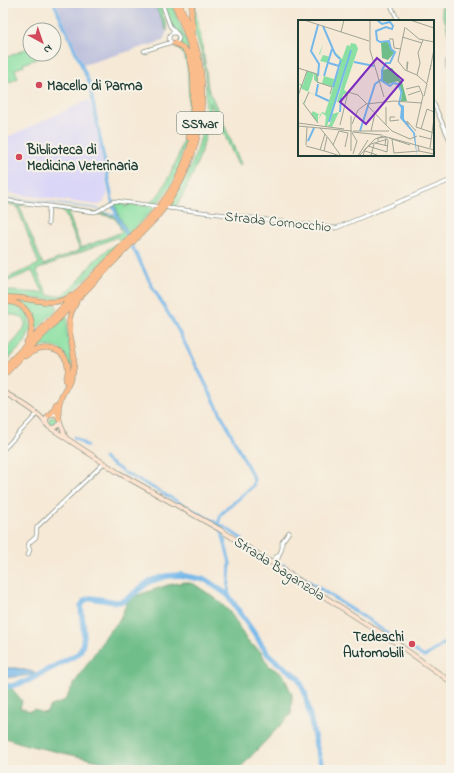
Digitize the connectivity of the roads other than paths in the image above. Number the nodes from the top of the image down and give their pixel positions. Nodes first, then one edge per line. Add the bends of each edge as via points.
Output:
1 (162, 3) edge
2 (174, 3) edge
3 (179, 3) edge
4 (192, 3) edge
5 (390, 3) edge
6 (398, 20) edge
7 (170, 25) junction
8 (177, 34) junction
9 (169, 36) junction
10 (173, 43) junction
11 (160, 46) junction
12 (144, 51) dead end
13 (201, 73) junction
14 (434, 104) edge
15 (451, 143) edge
16 (183, 168) junction
17 (451, 180) edge
18 (3, 197) edge
19 (5, 200) edge
20 (49, 206) junction
21 (156, 206) dead end
22 (168, 208) dead end
23 (48, 224) dead end
24 (143, 228) junction
25 (118, 254) junction
26 (104, 272) junction
27 (87, 283) junction
28 (3, 298) edge
29 (3, 302) edge
30 (3, 372) edge
31 (3, 392) edge
32 (37, 414) junction
33 (49, 415) junction
34 (59, 420) junction
35 (47, 425) junction
36 (65, 437) junction
37 (3, 450) edge
38 (104, 463) junction
39 (289, 532) dead end
40 (28, 555) dead end
41 (277, 558) junction
42 (266, 559) junction
43 (273, 564) junction
44 (280, 568) junction
45 (451, 682) edge

1 - 7 street
2 - 16 highway, SS9var via 192,49 198,87 195,128
3 - 13 highway, SS9var via 195,44
4 - 13 highway via 191,19
5 - 6 street
7 - 8 street
7 - 9 street
8 - 9 street
8 - 10 street via 178,40
9 - 10 street
9 - 11 street
10 - 11 street
10 - 16 highway via 187,52 193,80 191,127
11 - 12 street
13 - 24 highway, SS9var via 201,114 192,156 182,181 171,198 159,214
14 - 15 street
16 - 24 highway, SS9var via 165,200
17 - 22 street, Strada Cornocchio via 336,228
18 - 19 street
19 - 20 street
20 - 21 street via 100,212 113,201
20 - 23 street
24 - 25 highway, SS9var
25 - 26 highway, SS9var
25 - 27 highway, SS9var
26 - 30 highway, SS9var
26 - 34 highway via 77,302 70,315 69,328 74,366 59,401
27 - 28 highway via 68,298 58,302
27 - 30 highway, SS9var
29 - 30 highway via 14,303 24,308 30,316 32,326 28,340 9,360
30 - 33 highway via 12,370 26,355 37,350 50,348 61,354 67,362 68,375 55,408
31 - 32 main road, Strada Baganzola
32 - 33 main road, Strada Baganzola
32 - 35 main road, Strada Baganzola
32 - 37 street
33 - 34 main road, Strada Baganzola via 56,414
33 - 35 main road via 46,418
34 - 35 main road via 56,427
34 - 36 main road
35 - 36 main road, Strada Baganzola
36 - 38 main road, Strada Baganzola
38 - 40 street via 36,526 36,537 28,543
38 - 42 main road, Strada Baganzola via 220,529
39 - 41 street via 284,537
41 - 42 street
41 - 43 street
41 - 44 street
42 - 43 main road, Strada Baganzola
43 - 44 main road, Strada Baganzola
44 - 45 main road, Strada Baganzola via 395,642

